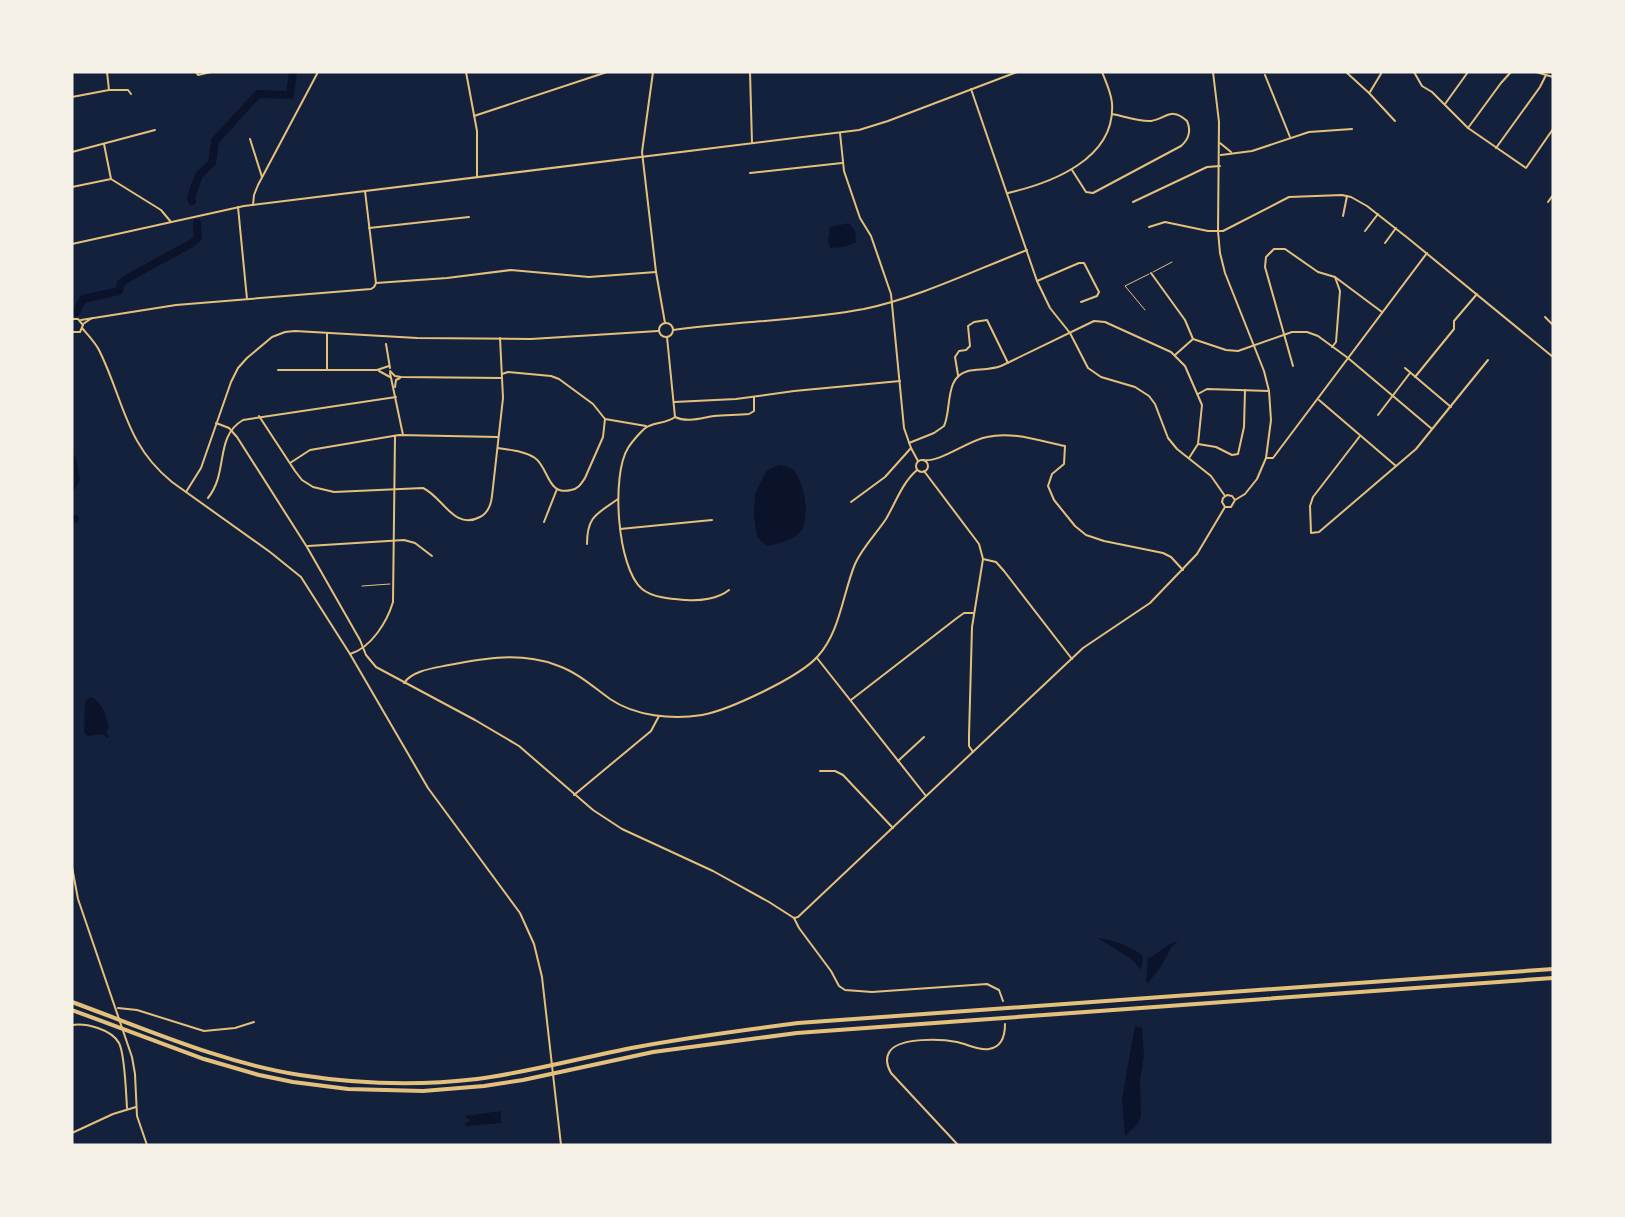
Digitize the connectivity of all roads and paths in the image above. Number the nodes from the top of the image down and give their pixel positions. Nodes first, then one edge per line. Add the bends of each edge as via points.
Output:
1 (107, 72) edge
2 (196, 72) edge
3 (211, 72) edge
4 (318, 72) edge
5 (466, 72) edge
6 (607, 72) edge
7 (653, 72) edge
8 (750, 72) edge
9 (1017, 72) edge
10 (1102, 72) edge
11 (1213, 72) edge
12 (1346, 72) edge
13 (1382, 72) edge
14 (1414, 72) edge
15 (1468, 72) edge
16 (1536, 72) edge
17 (1509, 73) edge
18 (1265, 75) dead end
19 (1546, 75) junction
20 (1553, 77) edge
21 (971, 89) junction
22 (109, 90) junction
23 (1369, 93) junction
24 (131, 94) dead end
25 (72, 97) edge
26 (1444, 104) junction
27 (1112, 114) junction
28 (474, 116) junction
29 (1395, 121) dead end
30 (1468, 128) junction
31 (1352, 129) dead end
32 (1553, 129) edge
33 (155, 130) dead end
34 (840, 133) junction
35 (1290, 137) junction
36 (250, 140) dead end
37 (1219, 142) junction
38 (752, 143) junction
39 (104, 144) junction
40 (1496, 148) junction
41 (72, 152) edge
42 (1234, 153) junction
43 (1220, 155) junction
44 (642, 157) junction
45 (843, 163) junction
46 (1220, 166) junction
47 (1072, 170) junction
48 (750, 173) dead end
49 (262, 177) junction
50 (477, 177) junction
51 (111, 179) junction
52 (72, 187) edge
53 (365, 191) junction
54 (1007, 194) junction
55 (1553, 195) edge
56 (1347, 196) junction
57 (1133, 202) dead end
58 (1548, 202) dead end
59 (254, 205) junction
60 (238, 207) junction
61 (1378, 214) junction
62 (1343, 216) dead end
63 (469, 217) dead end
64 (171, 222) junction
65 (1149, 227) dead end
66 (369, 228) junction
67 (1396, 228) junction
68 (1218, 231) junction
69 (1365, 231) dead end
70 (1385, 243) dead end
71 (72, 244) edge
72 (1027, 250) junction
73 (1427, 253) junction
74 (1172, 262) dead end
75 (656, 272) junction
76 (1151, 273) junction
77 (1335, 278) junction
78 (1037, 282) junction
79 (376, 283) junction
80 (1477, 294) junction
81 (247, 298) junction
82 (892, 302) junction
83 (1081, 302) dead end
84 (1144, 310) dead end
85 (1382, 312) junction
86 (1545, 317) dead end
87 (72, 319) edge
88 (82, 322) junction
89 (664, 323) junction
90 (1553, 325) edge
91 (82, 328) junction
92 (673, 330) junction
93 (658, 331) junction
94 (80, 332) junction
95 (72, 333) edge
96 (327, 333) junction
97 (1070, 333) junction
98 (1284, 335) junction
99 (667, 337) junction
100 (89, 338) junction
101 (500, 338) junction
102 (1193, 339) junction
103 (386, 344) dead end
104 (1254, 345) junction
105 (1332, 347) junction
106 (1175, 355) junction
107 (1552, 355) edge
108 (1348, 358) junction
109 (1488, 360) dead end
110 (1008, 363) junction
111 (389, 366) junction
112 (1293, 366) dead end
113 (1405, 368) dead end
114 (278, 370) dead end
115 (327, 370) junction
116 (377, 370) junction
117 (390, 371) junction
118 (1410, 373) junction
119 (958, 375) junction
120 (502, 376) junction
121 (1415, 376) junction
122 (391, 377) junction
123 (401, 377) junction
124 (900, 381) junction
125 (395, 387) junction
126 (1245, 390) junction
127 (1269, 391) junction
128 (1198, 394) junction
129 (1392, 396) junction
130 (396, 397) junction
131 (754, 397) junction
132 (1318, 399) junction
133 (674, 402) junction
134 (1451, 407) junction
135 (1378, 415) dead end
136 (259, 416) junction
137 (675, 417) junction
138 (605, 419) junction
139 (216, 423) junction
140 (646, 426) junction
141 (231, 429) junction
142 (1432, 429) junction
143 (403, 435) junction
144 (395, 436) junction
145 (1360, 436) junction
146 (499, 438) junction
147 (909, 442) junction
148 (1198, 444) junction
149 (498, 448) junction
150 (911, 448) junction
151 (939, 457) junction
152 (1189, 458) junction
153 (1266, 458) junction
154 (920, 460) junction
155 (290, 463) junction
156 (927, 464) junction
157 (1396, 466) junction
158 (917, 470) junction
159 (924, 471) junction
160 (395, 489) junction
161 (557, 489) junction
162 (186, 492) junction
163 (1225, 496) junction
164 (208, 498) dead end
165 (618, 499) junction
166 (1235, 500) junction
167 (851, 502) dead end
168 (1226, 507) junction
169 (712, 520) dead end
170 (544, 522) dead end
171 (621, 529) junction
172 (394, 540) junction
173 (587, 544) dead end
174 (307, 547) junction
175 (432, 556) dead end
176 (983, 559) junction
177 (1183, 570) junction
178 (394, 584) junction
179 (362, 586) dead end
180 (729, 590) dead end
181 (974, 613) junction
182 (363, 649) junction
183 (350, 654) junction
184 (817, 658) junction
185 (1072, 659) junction
186 (404, 683) junction
187 (851, 700) junction
188 (660, 716) junction
189 (924, 737) dead end
190 (973, 752) junction
191 (898, 761) junction
192 (820, 771) dead end
193 (574, 795) junction
194 (926, 796) junction
195 (893, 828) junction
196 (72, 867) edge
197 (794, 918) junction
198 (1553, 969) edge
199 (1553, 978) edge
200 (1003, 1001) dead end
201 (72, 1002) edge
202 (117, 1008) junction
203 (72, 1010) edge
204 (254, 1022) dead end
205 (1005, 1024) dead end
206 (72, 1025) edge
207 (136, 1107) junction
208 (127, 1108) junction
209 (72, 1133) edge
210 (147, 1145) edge
211 (561, 1145) edge
212 (958, 1145) edge

1 - 22 street
2 - 3 street
4 - 49 street
5 - 28 street
6 - 28 street
7 - 44 street
8 - 38 street
9 - 21 street
10 - 27 street
11 - 37 street
12 - 23 street
13 - 23 street
14 - 26 street via 1422,86
15 - 26 street
16 - 19 street
17 - 30 street
18 - 35 street
19 - 20 street
19 - 40 street
21 - 34 street via 881,123
21 - 54 street
22 - 24 street via 128,90
22 - 25 street
23 - 29 street
26 - 30 street
27 - 47 street via 1100,144
27 - 47 street via 1150,121 1176,114 1187,121 1189,133 1181,146 1093,193 1086,192
28 - 50 street
30 - 40 street
31 - 35 street via 1320,130
32 - 40 street via 1526,168
33 - 39 street
34 - 38 street
34 - 45 street
35 - 42 street via 1252,151
36 - 49 street
37 - 42 street
37 - 43 street
38 - 44 street
39 - 41 street
39 - 51 street
42 - 43 street
43 - 46 street
44 - 50 street
44 - 75 street
45 - 48 street
45 - 82 street
46 - 57 street via 1207,167
46 - 68 street
47 - 54 street
49 - 59 street via 254,193
50 - 53 street
51 - 52 street
51 - 64 street via 164,212
53 - 59 street
53 - 66 street
54 - 72 street
55 - 58 street
56 - 61 street
56 - 62 street
56 - 68 street via 1290,196
59 - 60 street
60 - 64 street
60 - 81 street
61 - 67 street
61 - 69 street
63 - 66 street
64 - 71 street
65 - 68 street via 1165,222
66 - 79 street
67 - 70 street
67 - 73 street
68 - 104 street via 1223,265
72 - 78 street
72 - 82 street
73 - 80 street
73 - 85 street
74 - 76 lane
75 - 79 street via 589,277 511,270
75 - 89 street
76 - 84 lane via 1125,285
76 - 102 street via 1185,320
77 - 85 street
77 - 98 street via 1318,272 1285,249 1274,249 1268,255 1265,267
77 - 105 street via 1340,291 1336,342
78 - 83 street via 1084,263 1099,292
78 - 97 street via 1050,308
79 - 81 street via 371,289
80 - 107 street
80 - 121 street
81 - 88 street via 176,304
82 - 92 street via 843,312
82 - 124 street
85 - 108 street
86 - 90 street
87 - 88 street
88 - 91 street
89 - 92 street
89 - 93 street
91 - 94 street
91 - 100 street
92 - 99 street
93 - 99 street
93 - 101 street
94 - 95 street
94 - 100 street
96 - 101 street
96 - 115 street
96 - 139 street via 288,331 266,341 237,371
97 - 106 street via 1094,321 1105,322
97 - 110 street
97 - 152 street via 1092,372 1149,396 1168,438
98 - 104 street
98 - 105 street via 1307,332
98 - 112 street
99 - 133 street
100 - 162 street via 100,352 141,450 158,470
101 - 120 street
102 - 104 street via 1231,351
102 - 106 street
103 - 111 street
104 - 127 street
105 - 108 street
106 - 128 street via 1185,366
108 - 129 street
108 - 132 street
109 - 134 street
110 - 119 street
110 - 119 street via 987,320 974,321 968,326 970,346 955,357
111 - 116 street
111 - 117 street
113 - 118 street
114 - 115 street
115 - 116 street
116 - 122 street
117 - 122 street
117 - 123 street
118 - 121 street
118 - 129 street
119 - 147 street via 944,426
120 - 123 street
120 - 138 street via 508,372 555,377 593,404
120 - 146 street
121 - 134 street
122 - 125 street
123 - 125 street
124 - 131 street
124 - 147 street
125 - 130 street
126 - 127 street
126 - 128 street via 1207,389
126 - 148 street via 1244,427 1238,454
127 - 153 street via 1271,420
128 - 148 street via 1202,409
129 - 135 street
129 - 142 street
130 - 136 street
130 - 143 street
131 - 133 street
131 - 137 street via 752,413 698,420
132 - 145 street
132 - 153 street via 1273,458
133 - 137 street
134 - 142 street
136 - 141 street via 243,420
136 - 155 street
137 - 140 street
138 - 140 street
138 - 161 street via 603,437 581,484 567,491
139 - 141 street
139 - 162 street via 199,471
140 - 165 street via 625,454
141 - 164 street via 219,481
141 - 174 street
142 - 157 street
143 - 144 street
143 - 146 street
144 - 155 street via 310,450
144 - 160 street
145 - 157 street
145 - 157 street via 1312,497 1311,533 1319,532
146 - 149 street
147 - 150 street
148 - 152 street
149 - 160 street via 490,504 478,518 455,517 436,495 423,488
149 - 161 street via 536,459
150 - 154 street
150 - 167 street via 885,477
151 - 154 street
151 - 156 street
151 - 177 street via 993,436 1065,446 1064,464 1052,474 1048,486 1075,526 1091,538 1163,553
152 - 163 street via 1211,476
153 - 166 street via 1257,479
154 - 156 street
154 - 158 street
155 - 160 street via 307,484 326,492
156 - 159 street
158 - 159 street
158 - 184 street via 856,562 839,615
159 - 176 street via 979,544
160 - 172 street
161 - 170 street
162 - 183 street via 300,577
163 - 166 street
163 - 168 street via 1222,502
165 - 171 street
165 - 173 street via 589,523
166 - 168 street via 1231,507
168 - 177 street
169 - 171 street
171 - 180 street via 632,574 646,591 666,598 698,601
172 - 174 street
172 - 175 street via 415,543
172 - 178 street
174 - 182 street
176 - 181 street
176 - 185 street via 996,562
177 - 185 street via 1142,610
178 - 179 lane
178 - 182 street via 391,610
181 - 187 street via 964,613
181 - 190 street via 969,736
182 - 183 street
182 - 186 street via 376,667
183 - 211 street via 428,788 508,894 525,923 540,966
184 - 187 street
184 - 188 street via 795,675 718,711 685,717
185 - 190 street
186 - 188 street via 432,668 494,657 522,657 566,669 617,703
186 - 193 street via 519,746
187 - 191 street
188 - 193 street via 651,731
189 - 191 street
190 - 194 street
191 - 194 street
192 - 195 street via 843,775
193 - 197 street via 622,829 704,867
194 - 195 street
195 - 197 street
196 - 202 street via 78,899
197 - 200 street via 845,990 872,992 987,984 999,990
198 - 201 highway via 798,1023 639,1047 476,1079 420,1083 299,1075 225,1057
199 - 203 highway via 797,1033 653,1052 484,1086 423,1092 348,1089 259,1075
202 - 204 street via 137,1010 204,1031
202 - 207 street via 135,1068
205 - 212 street via 1004,1039 991,1049 936,1040 904,1043 888,1054 891,1073
206 - 208 street via 101,1030 119,1043
207 - 208 street
207 - 210 street
208 - 209 street

